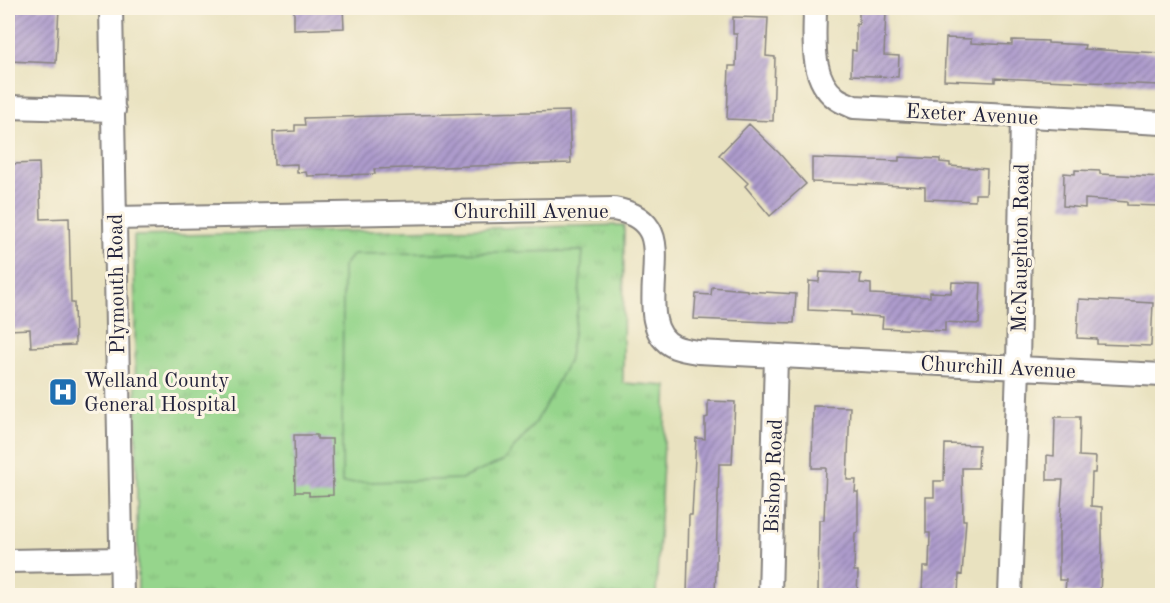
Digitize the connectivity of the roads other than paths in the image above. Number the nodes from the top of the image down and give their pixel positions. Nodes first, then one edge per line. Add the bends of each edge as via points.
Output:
1 (111, 8) edge
2 (815, 8) edge
3 (8, 107) edge
4 (114, 110) junction
5 (1022, 116) junction
6 (1162, 123) edge
7 (115, 218) junction
8 (776, 356) junction
9 (1018, 368) junction
10 (1162, 375) edge
11 (122, 560) junction
12 (8, 561) edge
13 (122, 596) edge
14 (770, 596) edge
15 (1010, 596) edge

1 - 4 street, Plymouth Road
2 - 5 street, Exeter Avenue via 817,68 824,85 836,98 854,107
3 - 4 street
4 - 7 street, Plymouth Road
5 - 6 street, Exeter Avenue
5 - 9 street, McNaughton Road
7 - 8 street, Churchill Avenue via 605,208 623,211 640,218 650,229 654,316 668,343 698,352
7 - 11 street, Plymouth Road
8 - 9 street, Churchill Avenue
8 - 14 street, Bishop Road
9 - 10 street, Churchill Avenue
9 - 15 street, McNaughton Road
11 - 12 street
11 - 13 street, Plymouth Road

